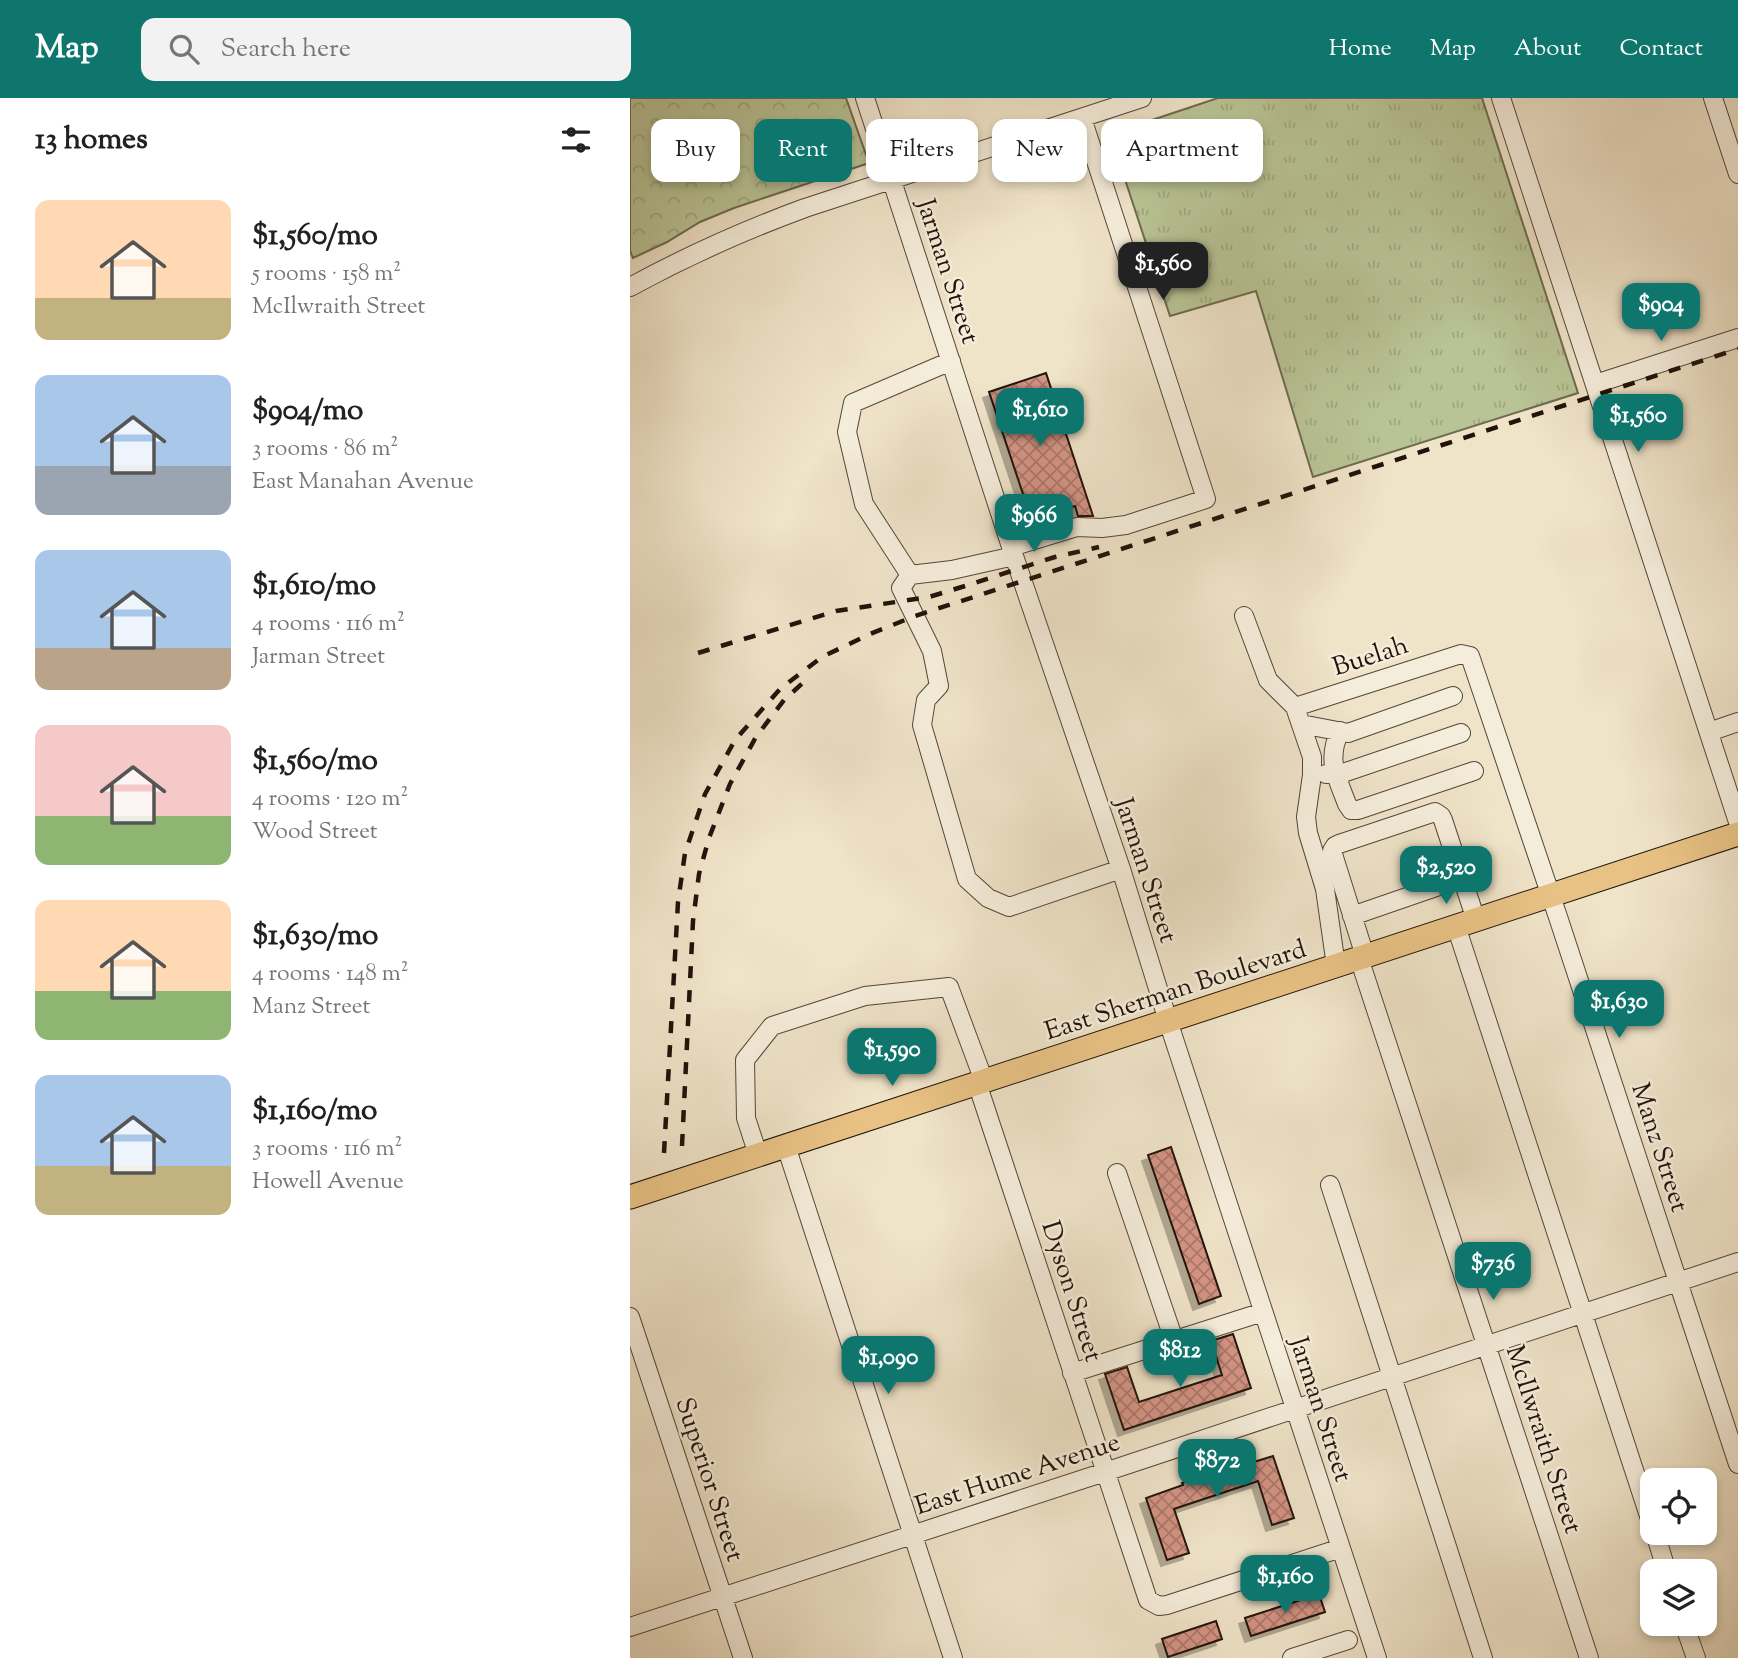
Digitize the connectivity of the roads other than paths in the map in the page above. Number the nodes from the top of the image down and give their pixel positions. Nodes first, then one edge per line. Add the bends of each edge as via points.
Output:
1 (865, 98) edge
2 (1501, 98) edge
3 (1713, 98) edge
4 (1136, 99) edge
5 (1082, 118) junction
6 (872, 119) edge
7 (978, 152) edge
8 (1738, 174) edge
9 (886, 182) edge
10 (893, 182) edge
11 (630, 287) edge
12 (1738, 338) edge
13 (951, 361) junction
14 (1595, 384) junction
15 (1013, 552) junction
16 (910, 575) junction
17 (1244, 616) dead end
18 (1461, 654) joint
19 (1453, 696) dead end
20 (1298, 715) junction
21 (1738, 722) edge
22 (1340, 731) junction
23 (1709, 732) junction
24 (1461, 733) dead end
25 (1474, 771) dead end
26 (1336, 774) junction
27 (1312, 775) junction
28 (1738, 822) edge
29 (1738, 834) edge
30 (1121, 869) junction
31 (1462, 878) junction
32 (1551, 895) junction
33 (1352, 916) junction
34 (1466, 923) junction
35 (1362, 957) junction
36 (1336, 965) junction
37 (1168, 1021) junction
38 (981, 1082) junction
39 (786, 1146) junction
40 (758, 1155) junction
41 (1117, 1173) dead end
42 (1330, 1185) dead end
43 (630, 1197) edge
44 (1738, 1262) edge
45 (1678, 1282) junction
46 (1263, 1312) junction
47 (1583, 1314) junction
48 (630, 1317) edge
49 (1174, 1340) junction
50 (1487, 1346) junction
51 (1072, 1373) junction
52 (1393, 1377) junction
53 (1295, 1409) junction
54 (1738, 1464) edge
55 (1105, 1472) junction
56 (1640, 1488) edge
57 (914, 1534) junction
58 (1341, 1548) junction
59 (723, 1597) junction
60 (630, 1627) edge
61 (1689, 1636) edge
62 (1348, 1640) dead end
63 (743, 1658) edge
64 (953, 1658) edge
65 (1292, 1658) edge
66 (1377, 1658) edge
67 (1483, 1658) edge
68 (1589, 1658) edge
69 (1696, 1658) edge

1 - 6 street, Jarman Street
2 - 14 street
3 - 8 street
4 - 5 street
5 - 7 street
5 - 15 street via 1206,499 1126,525 1077,527
9 - 11 street via 762,224
10 - 13 street, Jarman Street
12 - 14 street
13 - 15 street, Jarman Street
13 - 16 street via 853,403 847,432 864,504
14 - 23 street
15 - 16 street via 952,570
15 - 30 street, Jarman Street
16 - 30 street via 901,588 932,651 939,686 926,700 922,725 967,879 988,898 1009,907
17 - 20 street via 1268,680
18 - 20 street, Buelah
18 - 32 street, Manz Street via 1470,656
19 - 22 street via 1348,733
20 - 22 street
20 - 27 street via 1312,757
21 - 23 street
22 - 26 street via 1332,757
23 - 28 street
24 - 26 street
25 - 26 street via 1357,810 1347,804
26 - 27 street
27 - 36 street via 1308,833 1325,889
29 - 32 main road, East Sherman Boulevard
30 - 37 street, Jarman Street
31 - 33 street
31 - 33 street, McIlwraith Street via 1441,816 1435,812 1339,844 1332,850 1333,858
31 - 34 street
32 - 34 main road, East Sherman Boulevard
32 - 45 street, Manz Street
33 - 35 street, McIlwraith Street
34 - 35 main road, East Sherman Boulevard
34 - 47 street
35 - 36 main road, East Sherman Boulevard
35 - 50 street, McIlwraith Street
36 - 37 main road, East Sherman Boulevard
37 - 38 main road, East Sherman Boulevard
37 - 46 street, Jarman Street
38 - 39 main road, East Sherman Boulevard
38 - 40 street, Dyson Street via 949,987 865,996 816,1011 772,1026 745,1060 746,1118
38 - 51 street, Dyson Street
39 - 40 main road, East Sherman Boulevard
39 - 57 street
40 - 43 main road, East Sherman Boulevard
41 - 49 street
42 - 52 street
44 - 45 street, East Hume Avenue
45 - 47 street, East Hume Avenue
45 - 54 street, Manz Street
46 - 49 street
46 - 53 street, Jarman Street
47 - 50 street, East Hume Avenue
47 - 56 street
48 - 59 street, Superior Street
49 - 51 street
50 - 52 street, East Hume Avenue
50 - 68 street, McIlwraith Street
51 - 55 street, Dyson Street
52 - 53 street, East Hume Avenue
52 - 67 street
53 - 55 street, East Hume Avenue
53 - 58 street, Jarman Street
55 - 57 street, East Hume Avenue
55 - 58 street, Dyson Street via 1148,1600 1159,1606
57 - 59 street, East Hume Avenue
57 - 64 street
58 - 66 street, Jarman Street
59 - 60 street, East Hume Avenue
59 - 63 street, Superior Street
61 - 69 street
62 - 65 street

